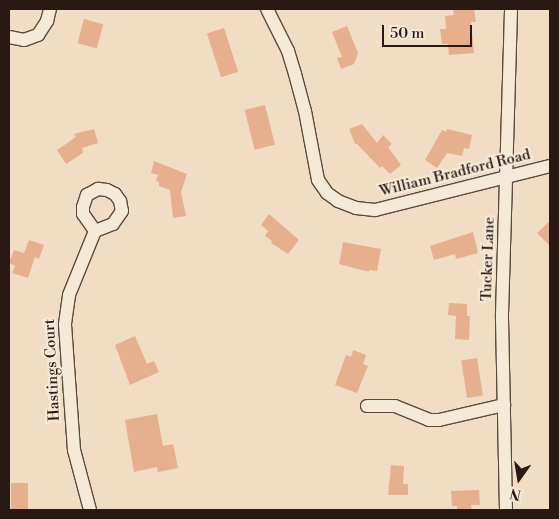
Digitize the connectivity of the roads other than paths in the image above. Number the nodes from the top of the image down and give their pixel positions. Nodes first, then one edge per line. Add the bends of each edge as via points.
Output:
1 (50, 9) edge
2 (267, 9) edge
3 (511, 9) edge
4 (9, 37) edge
5 (550, 166) edge
6 (506, 176) junction
7 (95, 231) dead end
8 (504, 405) junction
9 (367, 406) dead end
10 (90, 510) edge
11 (506, 510) edge

1 - 4 street via 38,36 24,40
2 - 6 street, William Bradford Road via 288,51 295,74 318,180 332,197 350,207 375,210
3 - 6 street, Tucker Lane
5 - 6 street, William Bradford Road
6 - 8 street, Tucker Lane
7 - 10 street, Hastings Court via 68,295 65,324 74,450
8 - 9 street via 439,420 429,420 395,406
8 - 11 street, Tucker Lane

